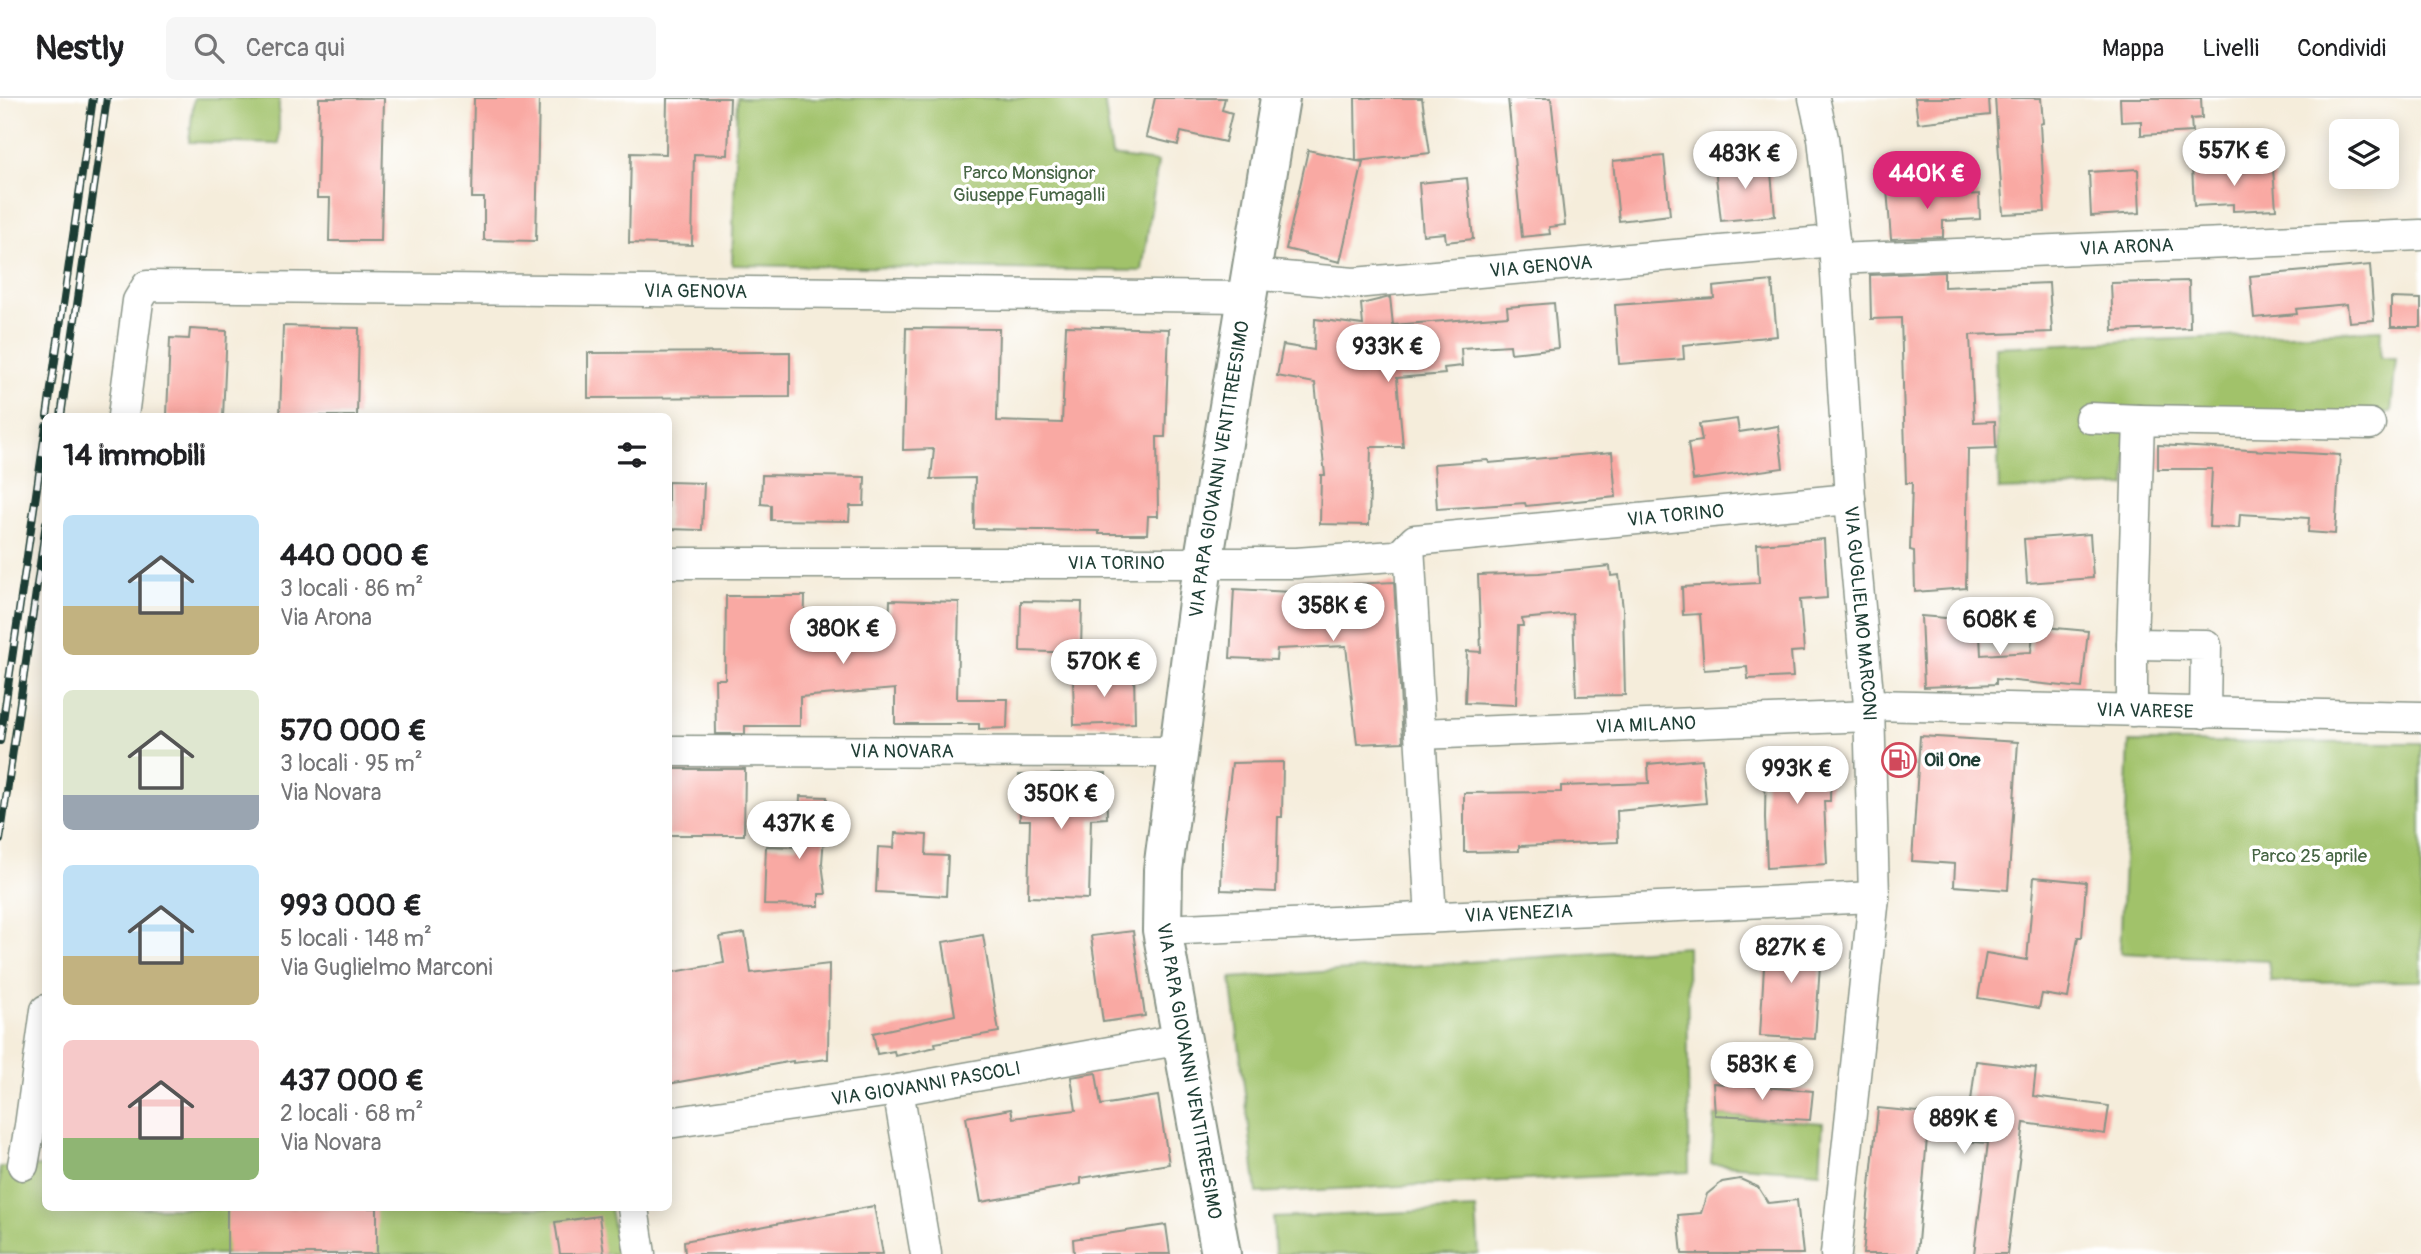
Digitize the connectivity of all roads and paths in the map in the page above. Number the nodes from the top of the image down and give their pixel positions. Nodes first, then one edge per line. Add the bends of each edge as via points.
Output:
1 (1280, 98) edge
2 (1814, 98) edge
3 (2421, 234) edge
4 (1834, 250) junction
5 (1248, 285) junction
6 (123, 413) edge
7 (2090, 418) dead end
8 (2139, 420) junction
9 (2370, 424) dead end
10 (1850, 499) junction
11 (1409, 546) junction
12 (672, 563) edge
13 (1203, 564) junction
14 (2132, 644) junction
15 (1869, 711) junction
16 (2132, 711) junction
17 (2205, 713) junction
18 (2421, 717) edge
19 (1420, 734) junction
20 (672, 751) edge
21 (1178, 752) junction
22 (1874, 897) junction
23 (1431, 918) junction
24 (1162, 930) junction
25 (42, 1039) edge
26 (1182, 1039) junction
27 (898, 1090) junction
28 (672, 1122) edge
29 (23, 1166) dead end
30 (633, 1211) edge
31 (640, 1254) edge
32 (926, 1254) edge
33 (1221, 1254) edge
34 (1836, 1254) edge

1 - 5 street, VIA PAPA GIOVANNI VENTITREESIMO
2 - 4 street, VIA GUGLIELMO MARCONI via 1823,138
3 - 4 street, VIA ARONA
4 - 5 street, VIA GENOVA via 1354,283
4 - 10 street, VIA GUGLIELMO MARCONI
5 - 6 street, VIA GENOVA via 147,286 138,301
5 - 13 street, VIA PAPA GIOVANNI VENTITREESIMO
7 - 8 street
8 - 9 street
8 - 14 street
10 - 11 street, VIA TORINO via 1415,540
10 - 15 street, VIA GUGLIELMO MARCONI
11 - 13 street, VIA TORINO via 1394,556
11 - 19 street
12 - 13 street, VIA TORINO
13 - 21 street, VIA PAPA GIOVANNI VENTITREESIMO
14 - 16 street
14 - 17 street via 2206,645
15 - 16 street, VIA VARESE
15 - 19 street, VIA MILANO
15 - 22 street, VIA GUGLIELMO MARCONI
16 - 17 street, VIA VARESE
17 - 18 street, VIA VARESE
19 - 23 street
20 - 21 street, VIA NOVARA
21 - 24 street, VIA PAPA GIOVANNI VENTITREESIMO via 1163,870
22 - 23 street, VIA VENEZIA
22 - 34 street, VIA GUGLIELMO MARCONI
23 - 24 street, VIA VENEZIA
24 - 26 street, VIA PAPA GIOVANNI VENTITREESIMO
25 - 29 street
26 - 27 street, VIA GIOVANNI PASCOLI
26 - 33 street, VIA PAPA GIOVANNI VENTITREESIMO
27 - 28 street, VIA GIOVANNI PASCOLI
27 - 32 street
30 - 31 street

